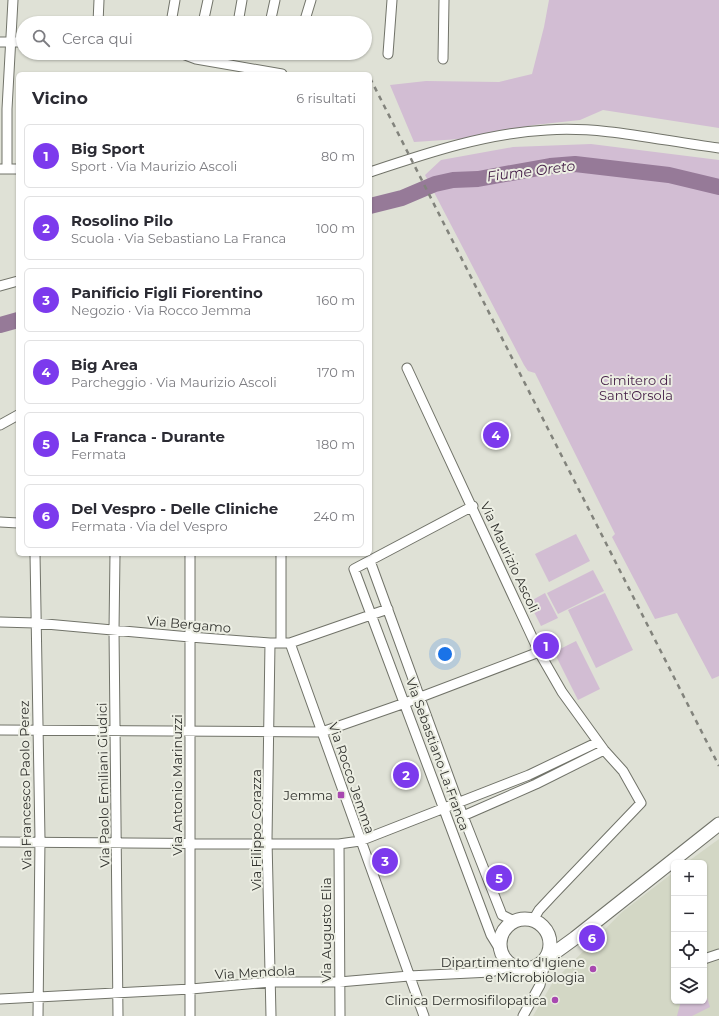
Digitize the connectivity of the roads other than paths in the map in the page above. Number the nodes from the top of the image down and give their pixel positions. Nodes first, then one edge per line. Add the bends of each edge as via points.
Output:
1 (13, 0) edge
2 (99, 0) edge
3 (175, 0) edge
4 (208, 0) edge
5 (242, 0) edge
6 (274, 0) edge
7 (311, 0) edge
8 (392, 0) edge
9 (444, 0) edge
10 (98, 16) edge
11 (172, 16) edge
12 (205, 16) edge
13 (239, 16) edge
14 (271, 16) edge
15 (306, 16) edge
16 (0, 42) edge
17 (11, 42) junction
18 (16, 42) edge
19 (388, 54) dead end
20 (443, 59) dead end
21 (215, 60) edge
22 (272, 72) edge
23 (3, 109) edge
24 (719, 148) edge
25 (4, 169) edge
26 (16, 169) edge
27 (372, 171) edge
28 (16, 281) edge
29 (0, 286) edge
30 (407, 368) dead end
31 (16, 416) edge
32 (0, 425) edge
33 (473, 506) junction
34 (0, 522) edge
35 (16, 523) edge
36 (35, 556) edge
37 (115, 556) edge
38 (190, 556) edge
39 (281, 556) edge
40 (370, 561) junction
41 (388, 610) junction
42 (372, 615) junction
43 (0, 622) edge
44 (35, 623) junction
45 (114, 630) junction
46 (190, 637) junction
47 (270, 643) junction
48 (285, 643) junction
49 (539, 652) junction
50 (420, 696) junction
51 (406, 703) junction
52 (0, 730) edge
53 (38, 730) junction
54 (116, 730) junction
55 (190, 730) junction
56 (270, 731) junction
57 (322, 732) junction
58 (598, 742) junction
59 (604, 750) junction
60 (458, 803) junction
61 (444, 809) junction
62 (463, 816) junction
63 (719, 824) edge
64 (719, 830) edge
65 (702, 837) junction
66 (360, 841) junction
67 (0, 842) edge
68 (117, 842) junction
69 (40, 843) junction
70 (191, 843) junction
71 (267, 844) junction
72 (339, 844) junction
73 (533, 920) junction
74 (514, 921) junction
75 (544, 928) junction
76 (575, 938) junction
77 (499, 948) junction
78 (719, 954) edge
79 (707, 958) edge
80 (546, 959) junction
81 (511, 966) junction
82 (409, 976) junction
83 (271, 982) junction
84 (339, 982) junction
85 (191, 989) junction
86 (118, 993) junction
87 (38, 997) junction
88 (0, 999) edge
89 (426, 1014) edge
90 (38, 1016) edge
91 (118, 1016) edge
92 (190, 1016) edge
93 (271, 1016) edge
94 (340, 1016) edge
95 (523, 1016) edge

1 - 17 street
2 - 10 street
3 - 11 street
4 - 12 street
5 - 13 street
6 - 14 street
7 - 15 street
8 - 19 street
9 - 20 street
16 - 17 street
17 - 18 street
17 - 23 street
21 - 22 street
23 - 25 street
24 - 27 street via 600,131 548,129 479,139
25 - 26 street
28 - 29 street
30 - 33 street, Via Maurizio Ascoli
31 - 32 street
33 - 40 street
33 - 49 street, Via Maurizio Ascoli
34 - 35 street
36 - 44 street, Via Francesco Paolo Perez
37 - 45 street, Via Paolo Emiliani Giudici
38 - 46 street, Via Antonio Marinuzzi
39 - 48 street, Via Rocco Jemma
40 - 41 street, Via Sebastiano La Franca
40 - 42 street, Via Sebastiano La Franca via 354,569
41 - 42 street, Via Bergamo
41 - 50 street, Via Sebastiano La Franca
42 - 48 street, Via Bergamo
42 - 51 street, Via Sebastiano La Franca
43 - 44 street, Via Bergamo
44 - 45 street, Via Bergamo
44 - 53 street, Via Francesco Paolo Perez
45 - 46 street, Via Bergamo
45 - 54 street, Via Paolo Emiliani Giudici
46 - 47 street, Via Bergamo
46 - 55 street, Via Antonio Marinuzzi
47 - 48 street, Via Bergamo
47 - 56 street, Via Filippo Corazza
48 - 57 street, Via Rocco Jemma
49 - 50 street
49 - 58 street, Via Maurizio Ascoli via 562,692
50 - 51 street
50 - 60 street, Via Sebastiano La Franca
51 - 57 street
51 - 61 street, Via Sebastiano La Franca
52 - 53 street
53 - 54 street
53 - 69 street, Via Francesco Paolo Perez
54 - 55 street
54 - 68 street, Via Paolo Emiliani Giudici
55 - 56 street
55 - 70 street, Via Antonio Marinuzzi
56 - 57 street
56 - 71 street, Via Filippo Corazza
57 - 66 street, Via Rocco Jemma
58 - 59 street, Via Maurizio Ascoli
58 - 60 street via 530,775
59 - 62 street
59 - 73 street, Via Maurizio Ascoli via 623,771 641,803 539,910
60 - 61 street
60 - 62 street, Via Sebastiano La Franca
61 - 66 street
61 - 77 street, Via Sebastiano La Franca via 491,935
62 - 74 street, Via Sebastiano La Franca via 502,915
63 - 65 street
64 - 65 street
65 - 76 street
66 - 72 street
66 - 82 street, Via Rocco Jemma
67 - 69 street
68 - 69 street
68 - 70 street
68 - 86 street, Via Paolo Emiliani Giudici
69 - 87 street, Via Francesco Paolo Perez
70 - 71 street
70 - 85 street, Via Antonio Marinuzzi
71 - 72 street
71 - 83 street, Via Filippo Corazza
72 - 84 street, Via Augusto Elia
73 - 74 street
73 - 75 street
74 - 77 street via 502,932
75 - 76 street via 559,938
75 - 80 street via 549,935 550,943
76 - 80 street
77 - 81 street
78 - 79 street
80 - 81 street via 539,966 530,969
80 - 95 street via 540,985
81 - 82 street, Via Mendola via 492,972
82 - 84 street, Via Mendola
82 - 89 street, Via Rocco Jemma
83 - 84 street, Via Mendola
83 - 85 street, Via Mendola
83 - 93 street, Via Filippo Corazza
84 - 94 street, Via Augusto Elia
85 - 86 street, Via Mendola
85 - 92 street, Via Antonio Marinuzzi
86 - 87 street, Via Mendola
86 - 91 street, Via Paolo Emiliani Giudici
87 - 88 street, Via Mendola
87 - 90 street, Via Francesco Paolo Perez

